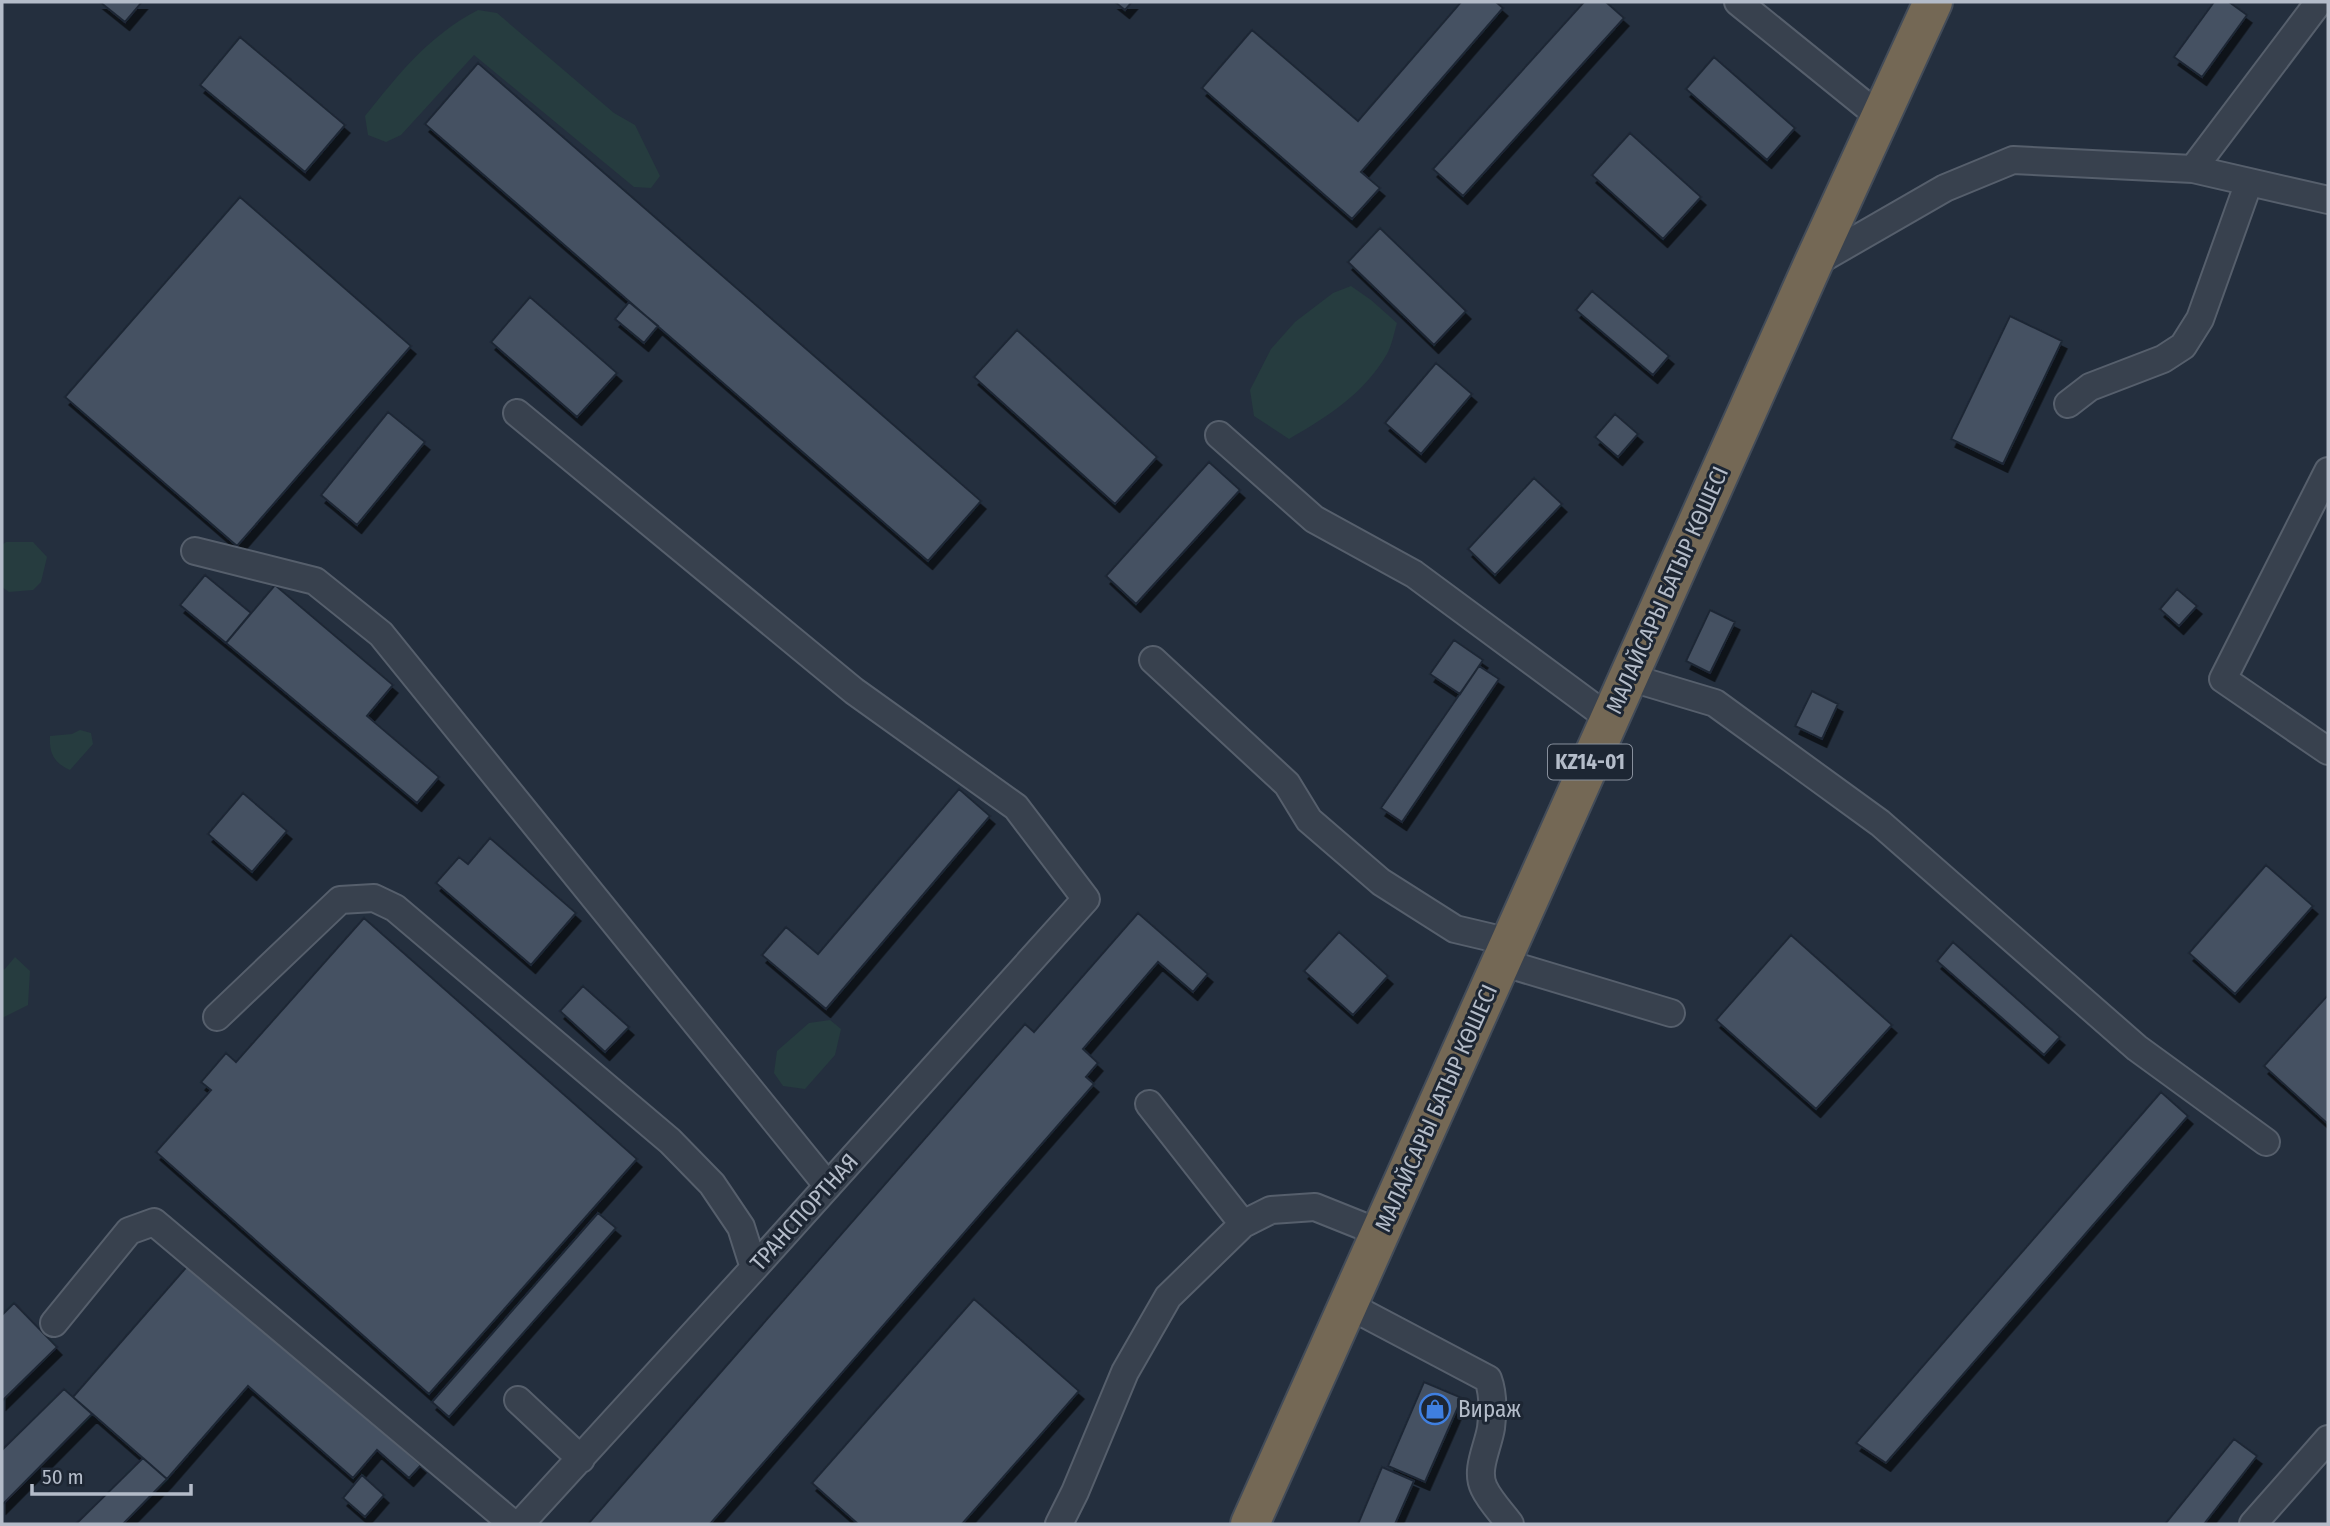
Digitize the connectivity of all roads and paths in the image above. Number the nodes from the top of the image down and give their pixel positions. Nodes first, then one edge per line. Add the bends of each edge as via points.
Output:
1 (1738, 2) edge
2 (1933, 2) edge
3 (2319, 2) edge
4 (1880, 117) junction
5 (2193, 169) junction
6 (2249, 182) junction
7 (2328, 201) edge
8 (1813, 264) junction
9 (2068, 404) dead end
10 (517, 413) dead end
11 (1219, 435) dead end
12 (2328, 471) edge
13 (195, 551) dead end
14 (1153, 660) dead end
15 (1628, 677) junction
16 (1609, 719) junction
17 (2328, 751) edge
18 (1505, 952) junction
19 (1671, 1013) dead end
20 (216, 1017) dead end
21 (1149, 1104) dead end
22 (2266, 1142) dead end
23 (828, 1186) junction
24 (1243, 1224) junction
25 (1380, 1233) junction
26 (754, 1268) junction
27 (1348, 1305) junction
28 (54, 1323) dead end
29 (518, 1400) dead end
30 (2328, 1439) edge
31 (581, 1459) junction
32 (1258, 1521) edge
33 (513, 1524) edge
34 (520, 1524) edge
35 (1059, 1524) edge
36 (1510, 1524) edge
37 (2253, 1524) edge

1 - 4 street
2 - 4 highway, МАЛАЙСАРЫ БАТЫР КӨШЕСІ / KZ14-01
3 - 5 street
4 - 8 highway, МАЛАЙСАРЫ БАТЫР КӨШЕСІ / KZ14-01
5 - 6 street
5 - 8 street via 2013,160 1945,188
6 - 7 street
6 - 9 street via 2200,320 2183,346 2163,359 2090,387
8 - 15 highway, МАЛАЙСАРЫ БАТЫР КӨШЕСІ / KZ14-01
10 - 23 street, ТРАНСПОРТНАЯ via 853,691 1016,807 1086,899
11 - 16 street via 1314,519 1414,574
12 - 17 street via 2223,679
13 - 23 street via 315,581 381,634
14 - 18 street via 1287,784 1309,820 1381,881 1455,929
15 - 16 highway, МАЛАЙСАРЫ БАТЫР КӨШЕСІ / KZ14-01
15 - 22 street via 1716,703 1869,815 2137,1048
16 - 18 highway, МАЛАЙСАРЫ БАТЫР КӨШЕСІ / KZ14-01
18 - 19 street
18 - 25 highway, МАЛАЙСАРЫ БАТЫР КӨШЕСІ / KZ14-01
20 - 26 street via 340,900 374,898 395,908 670,1141 712,1184 741,1227
21 - 24 street
23 - 26 street, ТРАНСПОРТНАЯ
24 - 25 street via 1271,1210 1315,1208
24 - 35 street via 1168,1297 1125,1372
25 - 27 highway, МАЛАЙСАРЫ БАТЫР КӨШЕСІ / KZ14-01
26 - 31 street, ТРАНСПОРТНАЯ
27 - 32 highway, МАЛАЙСАРЫ БАТЫР КӨШЕСІ / KZ14-01
27 - 36 street via 1488,1379 1491,1428 1482,1465 1483,1487
28 - 33 street via 129,1231 154,1222
29 - 31 street
30 - 37 street
31 - 34 street, ТРАНСПОРТНАЯ

